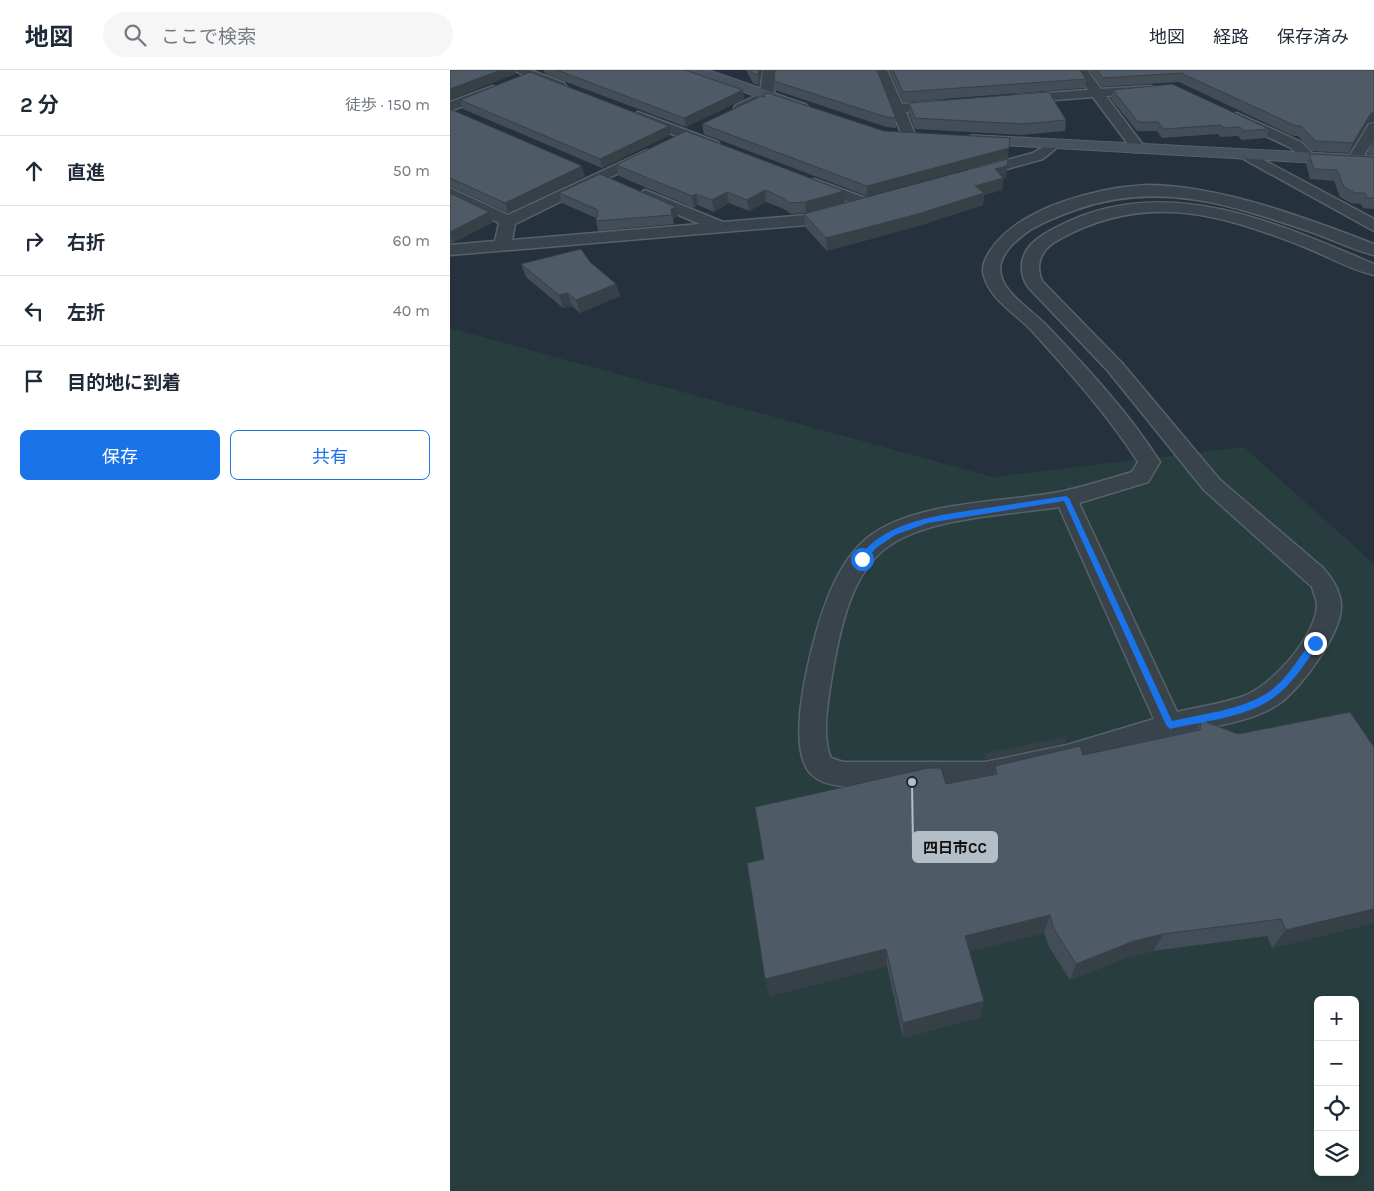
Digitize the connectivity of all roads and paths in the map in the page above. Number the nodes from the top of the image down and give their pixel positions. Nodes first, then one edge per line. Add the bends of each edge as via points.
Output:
1 (694, 70) edge
2 (769, 70) edge
3 (881, 70) edge
4 (1080, 70) edge
5 (522, 77) edge
6 (1127, 77) edge
7 (1164, 87) edge
8 (568, 89) edge
9 (1122, 91) junction
10 (1097, 93) junction
11 (768, 96) junction
12 (1002, 100) edge
13 (954, 104) edge
14 (450, 109) edge
15 (898, 109) junction
16 (622, 110) edge
17 (812, 111) edge
18 (1226, 112) edge
19 (727, 115) edge
20 (467, 117) edge
21 (703, 127) edge
22 (1374, 127) edge
23 (686, 135) junction
24 (901, 136) joint
25 (928, 138) edge
26 (957, 139) edge
27 (1053, 145) junction
28 (1139, 149) junction
29 (731, 152) edge
30 (1245, 154) junction
31 (1310, 158) junction
32 (1354, 160) junction
33 (1374, 161) edge
34 (583, 168) edge
35 (601, 176) junction
36 (961, 177) edge
37 (802, 179) edge
38 (450, 193) edge
39 (884, 198) edge
40 (865, 203) junction
41 (508, 221) junction
42 (1374, 226) edge
43 (720, 227) junction
44 (502, 245) junction
45 (450, 250) edge
46 (1374, 250) edge
47 (1374, 270) edge
48 (1066, 498) junction
49 (1170, 725) junction

1 - 11 street
2 - 11 street
3 - 15 street
4 - 10 street
5 - 8 street
5 - 14 street
6 - 9 street
7 - 9 street
9 - 10 street
10 - 12 street
10 - 28 street
11 - 17 street
11 - 19 street
13 - 15 street
14 - 20 street
15 - 24 street
16 - 23 street
18 - 31 street via 1296,145
21 - 23 street
22 - 32 street
23 - 29 street
23 - 35 street
24 - 25 street
26 - 27 street
27 - 28 street
27 - 36 street via 1038,156
28 - 30 street
30 - 31 street
30 - 42 street
31 - 32 street
32 - 33 street
34 - 35 street
35 - 41 street
35 - 43 street
37 - 40 street
38 - 41 street
39 - 40 street
40 - 43 street via 808,220
41 - 44 street
43 - 44 street
44 - 45 street
46 - 48 street via 1274,214 1200,195 1157,190 1112,193 1069,206 1044,216 1011,236 992,265 992,275 999,289 1033,321 1149,462 1140,477
47 - 49 street via 1231,217 1163,206 1131,208 1070,226 1041,244 1030,260 1028,271 1034,284 1115,367 1212,485 1315,574 1327,595 1328,613 1315,643 1289,678 1271,695 1248,707
48 - 49 street
48 - 49 street via 927,520 892,534 873,546 848,578 835,607 817,686 812,726 818,763 827,770 842,774 985,774 1067,756

